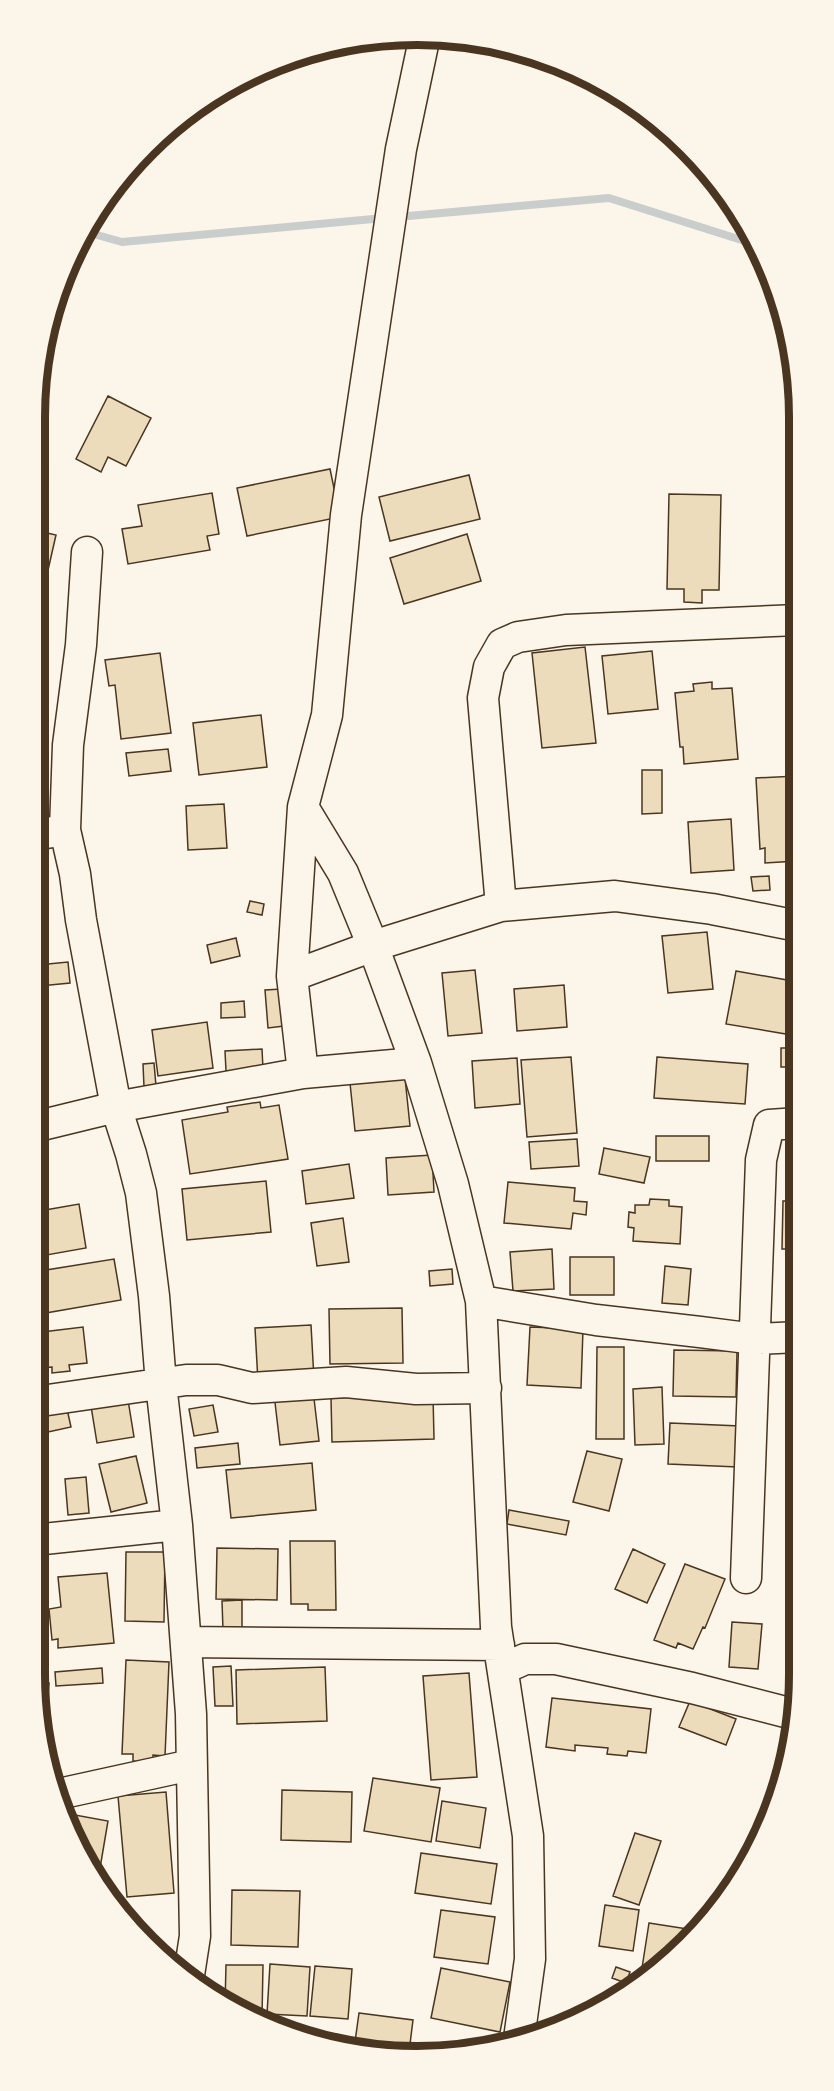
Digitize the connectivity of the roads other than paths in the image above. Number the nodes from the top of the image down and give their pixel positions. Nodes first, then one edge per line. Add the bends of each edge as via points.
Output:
1 (423, 45) edge
2 (87, 552) dead end
3 (789, 620) edge
4 (303, 807) junction
5 (65, 830) junction
6 (45, 833) edge
7 (501, 906) junction
8 (789, 924) edge
9 (373, 945) junction
10 (292, 976) junction
11 (416, 1063) junction
12 (303, 1072) junction
13 (116, 1107) junction
14 (45, 1124) edge
15 (789, 1124) edge
16 (482, 1301) junction
17 (789, 1337) edge
18 (755, 1339) junction
19 (161, 1384) junction
20 (486, 1388) junction
21 (45, 1400) edge
22 (177, 1525) junction
23 (45, 1539) edge
24 (747, 1578) dead end
25 (186, 1642) junction
26 (501, 1657) junction
27 (787, 1712) edge
28 (191, 1765) junction
29 (65, 1793) edge
30 (190, 1968) edge
31 (520, 2031) edge

1 - 4 street via 401,149 346,515 327,715
2 - 5 street via 81,645 68,745
3 - 7 street via 566,630 518,637 502,644 489,667 483,698
4 - 9 street via 343,873
4 - 10 street
5 - 6 street
5 - 13 street
7 - 8 street via 615,896
7 - 9 street
9 - 10 street
9 - 11 street
10 - 12 street
11 - 12 street
11 - 16 street via 453,1184
12 - 13 street
13 - 14 street
13 - 19 street via 141,1193
15 - 18 street via 770,1125 761,1160
16 - 18 street via 596,1320
16 - 20 street
17 - 18 street
18 - 24 street
19 - 20 street via 218,1380 252,1388 346,1382 416,1389
19 - 21 street
19 - 22 street
20 - 26 street via 496,1627
22 - 23 street
22 - 25 street
25 - 26 street
25 - 28 street
26 - 27 street via 556,1659
26 - 31 street via 528,1836 530,1959
28 - 29 street
28 - 30 street via 195,1936

